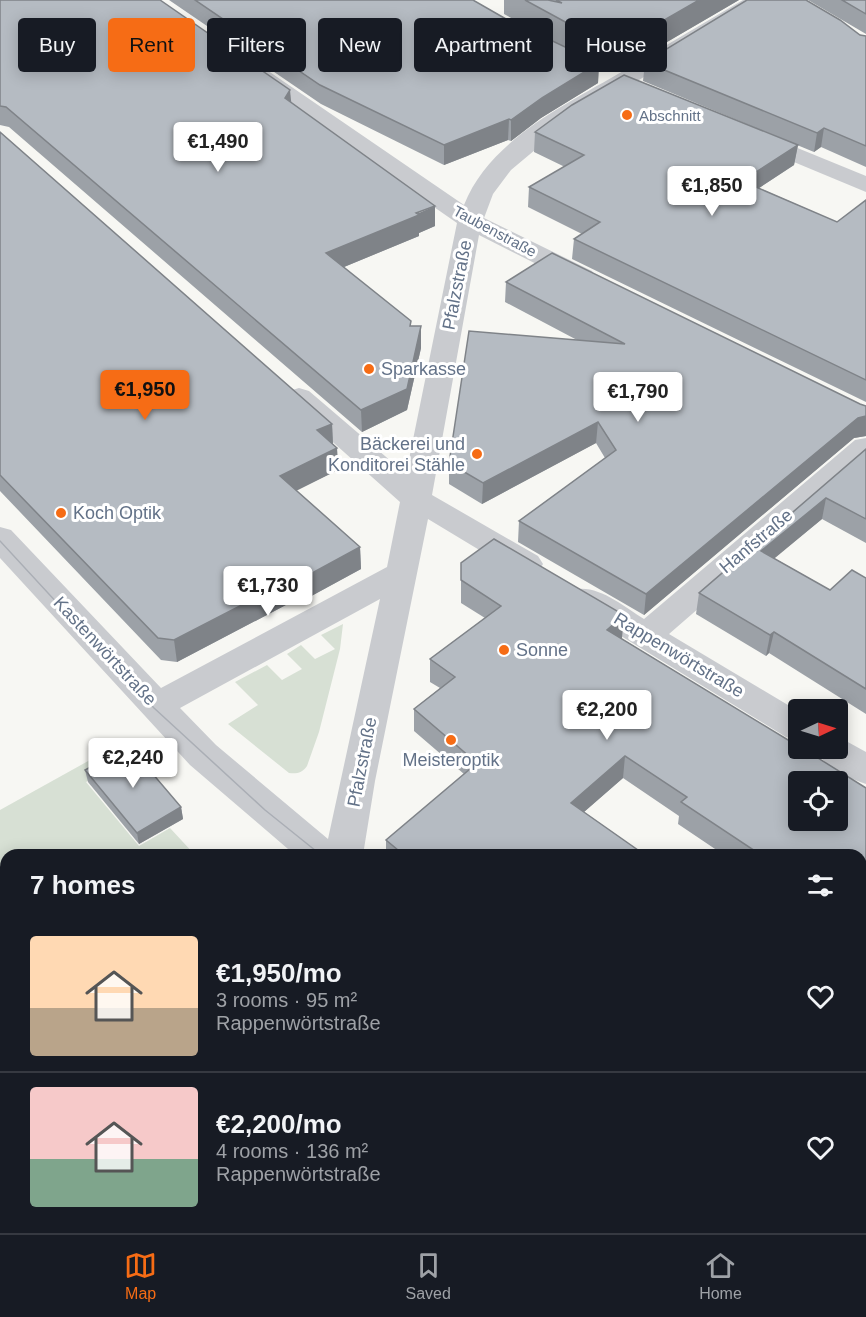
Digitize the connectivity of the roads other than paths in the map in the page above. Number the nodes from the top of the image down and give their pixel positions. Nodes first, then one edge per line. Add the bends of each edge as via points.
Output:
1 (758, 0) edge
2 (255, 72) edge
3 (738, 131) edge
4 (866, 186) edge
5 (470, 221) junction
6 (609, 290) edge
7 (277, 378) edge
8 (866, 447) edge
9 (416, 499) junction
10 (0, 538) edge
11 (402, 573) junction
12 (646, 635) junction
13 (156, 706) junction
14 (788, 722) edge
15 (848, 759) edge
16 (866, 770) edge
17 (314, 849) edge
18 (345, 849) edge

1 - 5 street, Pfalzstraße via 558,119 502,165 481,193
2 - 5 street, Taubenstraße
3 - 4 street
5 - 6 street, Taubenstraße
5 - 9 street, Pfalzstraße
7 - 9 street, Rappenwörtstraße
8 - 12 street, Hanfstraße
9 - 11 street, Pfalzstraße
9 - 12 street, Rappenwörtstraße
10 - 13 street, Kastenwörtstraße
11 - 13 street
11 - 18 street, Pfalzstraße
12 - 14 street, Rappenwörtstraße
13 - 17 street, Kastenwörtstraße via 203,755
15 - 16 street

